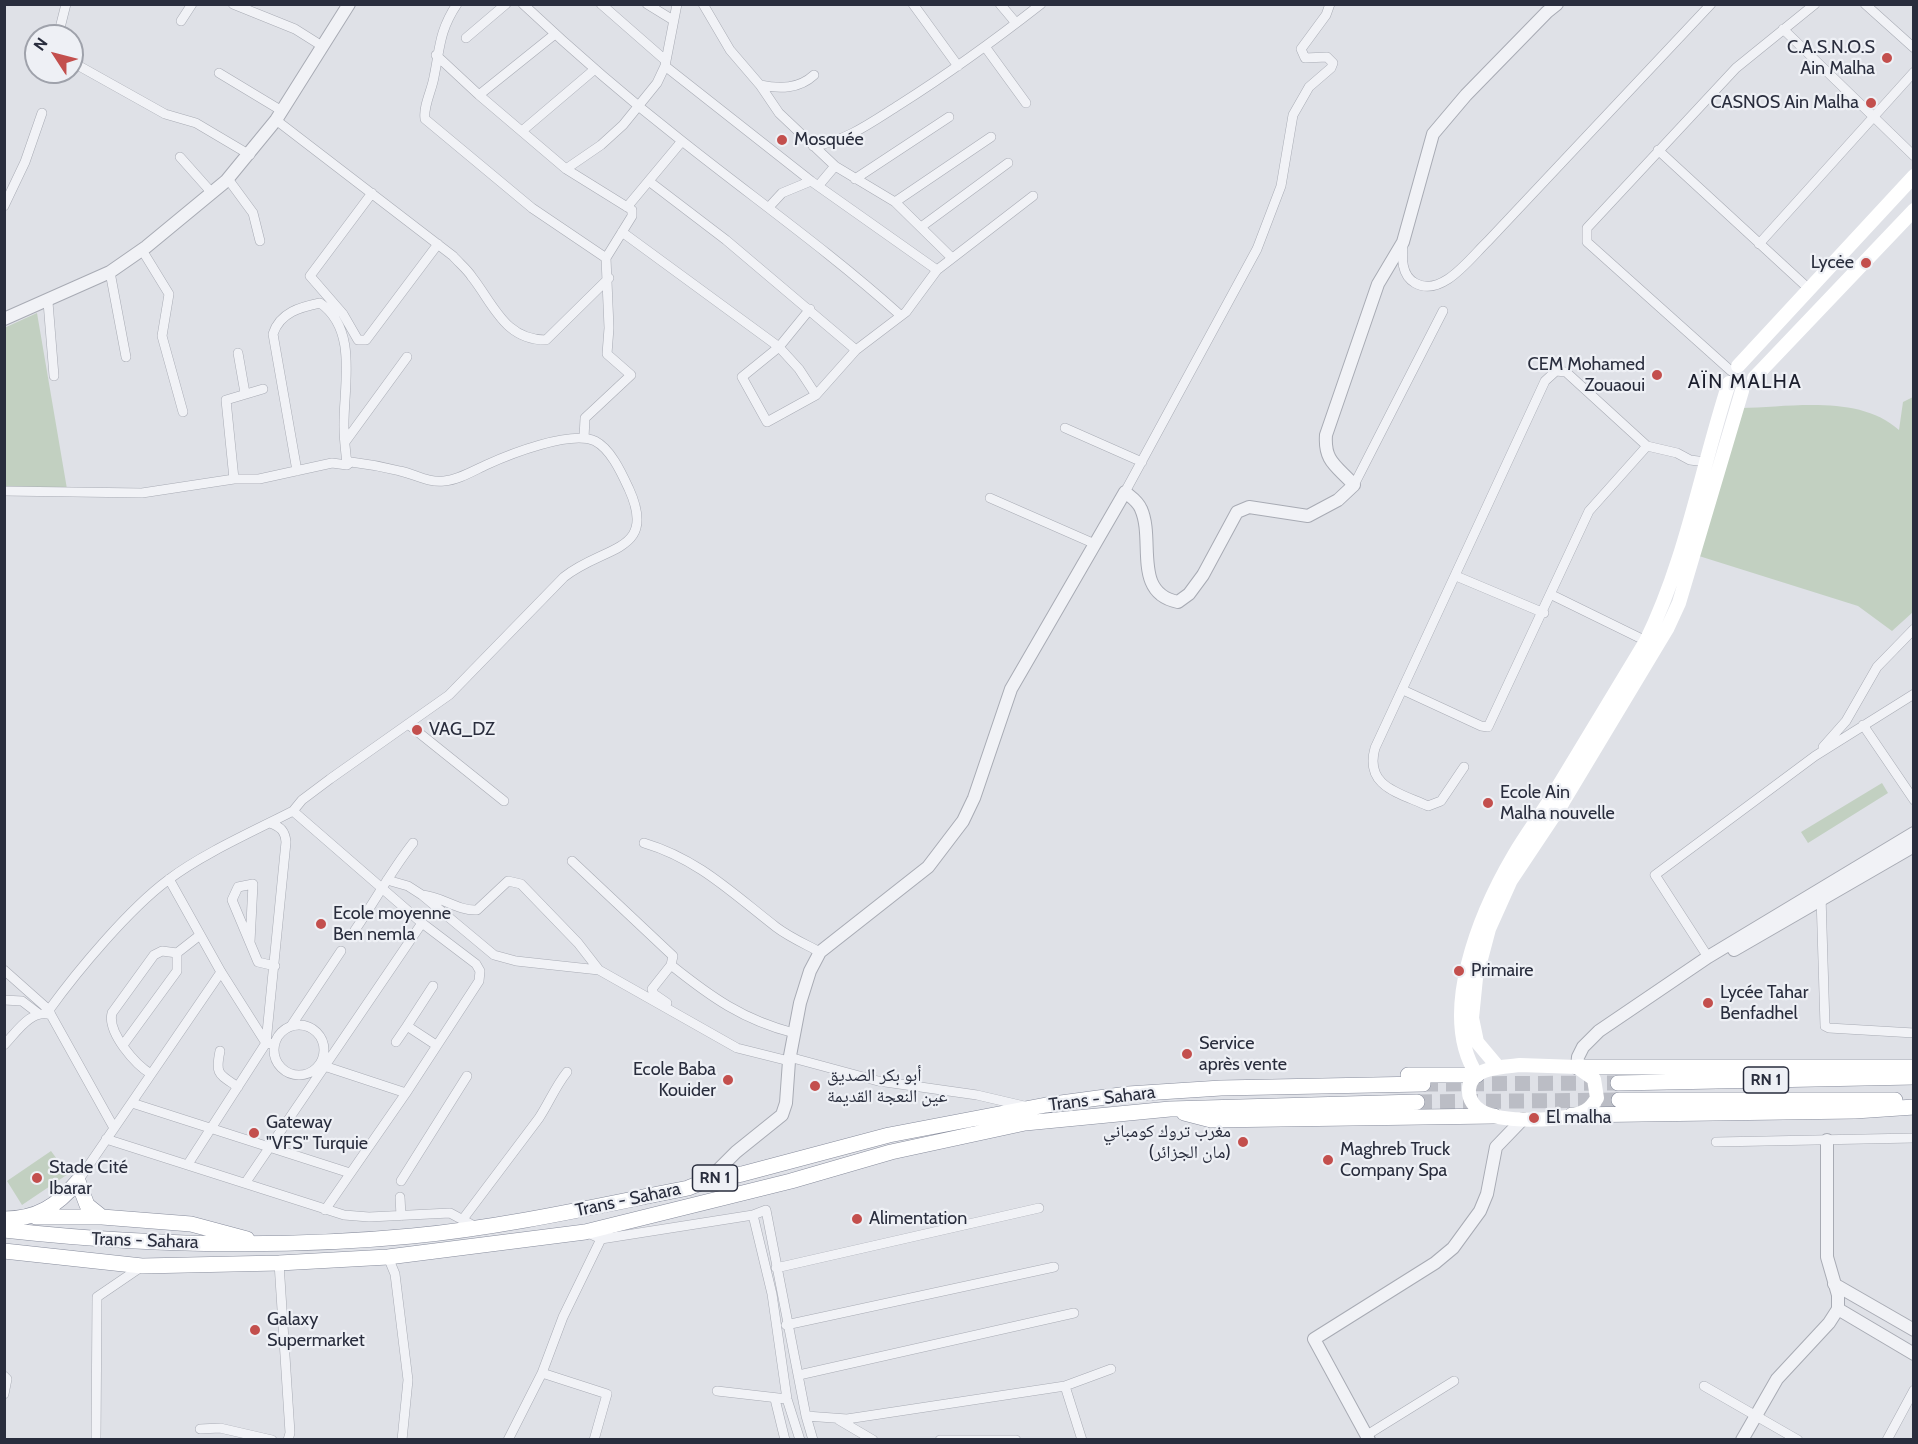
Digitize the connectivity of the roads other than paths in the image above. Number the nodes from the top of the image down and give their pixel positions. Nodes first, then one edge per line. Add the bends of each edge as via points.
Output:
1 (66, 4) edge
2 (192, 4) edge
3 (233, 4) edge
4 (349, 4) edge
5 (457, 4) edge
6 (506, 4) edge
7 (524, 4) edge
8 (601, 4) edge
9 (647, 4) edge
10 (677, 4) edge
11 (703, 4) edge
12 (913, 4) edge
13 (1000, 4) edge
14 (1041, 4) edge
15 (1330, 4) edge
16 (1557, 4) edge
17 (1711, 4) edge
18 (1815, 4) edge
19 (1865, 4) edge
20 (673, 20) junction
21 (181, 21) dead end
22 (1016, 23) junction
23 (61, 24) edge
24 (1783, 29) junction
25 (555, 34) junction
26 (466, 38) dead end
27 (322, 46) junction
28 (986, 48) junction
29 (1914, 48) edge
30 (436, 55) junction
31 (665, 63) junction
32 (958, 66) junction
33 (84, 69) edge
34 (595, 69) junction
35 (1914, 72) edge
36 (219, 73) dead end
37 (814, 75) dead end
38 (760, 85) junction
39 (479, 95) junction
40 (1026, 103) dead end
41 (639, 106) junction
42 (42, 113) dead end
43 (279, 116) junction
44 (950, 117) dead end
45 (1874, 119) junction
46 (522, 131) junction
47 (991, 137) dead end
48 (682, 141) junction
49 (813, 146) junction
50 (1658, 150) junction
51 (250, 155) junction
52 (1914, 156) edge
53 (180, 157) dead end
54 (1008, 163) dead end
55 (835, 166) junction
56 (566, 169) junction
57 (1914, 176) edge
58 (228, 179) junction
59 (855, 179) junction
60 (650, 182) junction
61 (815, 183) junction
62 (212, 193) junction
63 (372, 193) junction
64 (1033, 196) dead end
65 (895, 202) junction
66 (4, 206) edge
67 (627, 207) junction
68 (769, 207) junction
69 (1911, 217) edge
70 (921, 227) junction
71 (622, 232) junction
72 (260, 242) dead end
73 (1403, 242) junction
74 (438, 244) junction
75 (1759, 244) junction
76 (142, 250) junction
77 (951, 257) junction
78 (606, 258) junction
79 (937, 270) junction
80 (110, 272) junction
81 (609, 278) junction
82 (1809, 289) junction
83 (48, 302) junction
84 (810, 309) junction
85 (1443, 311) dead end
86 (899, 314) junction
87 (4, 319) edge
88 (779, 347) junction
89 (856, 350) junction
90 (238, 353) dead end
91 (126, 357) dead end
92 (407, 357) dead end
93 (1733, 373) junction
94 (54, 376) dead end
95 (1754, 378) junction
96 (263, 389) dead end
97 (1743, 391) junction
98 (245, 393) junction
99 (816, 395) junction
100 (183, 412) dead end
101 (1065, 428) dead end
102 (584, 438) junction
103 (345, 442) junction
104 (1647, 446) junction
105 (1142, 462) junction
106 (1706, 462) junction
107 (347, 465) junction
108 (297, 471) junction
109 (234, 479) junction
110 (1354, 485) junction
111 (4, 491) edge
112 (1125, 492) junction
113 (990, 498) dead end
114 (1095, 544) junction
115 (1456, 576) junction
116 (1552, 595) junction
117 (1544, 613) junction
118 (1914, 629) edge
119 (1646, 641) junction
120 (1403, 690) junction
121 (1914, 694) edge
122 (408, 724) junction
123 (1863, 725) junction
124 (1815, 756) junction
125 (1464, 767) dead end
126 (504, 801) dead end
127 (1914, 801) edge
128 (294, 812) junction
129 (270, 823) junction
130 (1914, 832) edge
131 (413, 843) dead end
132 (644, 843) dead end
133 (1914, 846) edge
134 (572, 861) dead end
135 (169, 879) junction
136 (387, 880) junction
137 (383, 890) junction
138 (1821, 894) junction
139 (422, 895) junction
140 (422, 923) junction
141 (355, 930) dead end
142 (200, 935) junction
143 (250, 942) junction
144 (341, 951) dead end
145 (820, 952) junction
146 (177, 953) junction
147 (1708, 957) junction
148 (671, 965) junction
149 (275, 966) junction
150 (4, 970) edge
151 (598, 970) junction
152 (221, 972) junction
153 (1687, 973) junction
154 (434, 986) dead end
155 (4, 1000) edge
156 (50, 1012) junction
157 (39, 1014) junction
158 (291, 1026) junction
159 (407, 1026) junction
160 (705, 1031) junction
161 (794, 1033) junction
162 (1914, 1033) edge
163 (396, 1042) dead end
164 (271, 1044) junction
165 (4, 1045) edge
166 (123, 1045) junction
167 (436, 1045) junction
168 (220, 1051) dead end
169 (789, 1059) junction
170 (322, 1065) junction
171 (1498, 1067) junction
172 (1914, 1067) edge
173 (1577, 1068) junction
174 (567, 1072) dead end
175 (151, 1074) junction
176 (1477, 1075) junction
177 (467, 1076) dead end
178 (1914, 1077) edge
179 (1618, 1083) tunnel mouth
180 (1423, 1084) tunnel mouth
181 (238, 1087) junction
182 (1221, 1088) junction
183 (405, 1093) junction
184 (1620, 1100) tunnel mouth
185 (1914, 1100) edge
186 (1417, 1102) tunnel mouth
187 (132, 1103) junction
188 (1914, 1107) edge
189 (1032, 1108) junction
190 (1170, 1109) junction
191 (1572, 1115) junction
192 (1494, 1116) junction
193 (1523, 1119) junction
194 (212, 1127) junction
195 (114, 1128) junction
196 (1914, 1138) edge
197 (106, 1139) junction
198 (1827, 1140) junction
199 (1716, 1142) dead end
200 (271, 1147) junction
201 (188, 1164) junction
202 (351, 1173) junction
203 (708, 1180) junction
204 (78, 1181) junction
205 (401, 1181) dead end
206 (246, 1182) junction
207 (400, 1197) dead end
208 (1039, 1208) dead end
209 (325, 1210) junction
210 (753, 1215) junction
211 (401, 1216) junction
212 (32, 1217) junction
213 (102, 1217) junction
214 (4, 1219) edge
215 (470, 1223) junction
216 (4, 1230) edge
217 (585, 1232) junction
218 (601, 1239) junction
219 (261, 1243) junction
220 (4, 1251) edge
221 (388, 1257) junction
222 (279, 1263) junction
223 (142, 1266) junction
224 (1054, 1267) dead end
225 (776, 1268) junction
226 (1834, 1284) junction
227 (1838, 1309) junction
228 (1074, 1313) dead end
229 (786, 1325) junction
230 (1914, 1330) edge
231 (1914, 1354) edge
232 (1111, 1369) dead end
233 (542, 1373) junction
234 (799, 1375) junction
235 (5, 1378) edge
236 (1454, 1381) dead end
237 (1065, 1386) junction
238 (1704, 1386) dead end
239 (1914, 1390) edge
240 (717, 1391) dead end
241 (4, 1394) edge
242 (775, 1399) junction
243 (787, 1400) junction
244 (1756, 1415) junction
245 (806, 1416) junction
246 (838, 1419) junction
247 (200, 1430) dead end
248 (1368, 1438) edge
249 (96, 1440) edge
250 (273, 1440) edge
251 (288, 1440) edge
252 (402, 1440) edge
253 (508, 1440) edge
254 (594, 1440) edge
255 (785, 1440) edge
256 (800, 1440) edge
257 (813, 1440) edge
258 (873, 1440) edge
259 (940, 1440) edge
260 (1016, 1440) edge
261 (1082, 1440) edge
262 (1742, 1440) edge
263 (1798, 1440) edge
264 (1887, 1440) edge

1 - 23 street
2 - 21 street
3 - 27 street via 295,29
4 - 27 street
5 - 30 street via 439,38
6 - 26 street
7 - 25 street
8 - 31 street
9 - 20 street
10 - 20 street
11 - 38 street via 730,50
12 - 32 street
13 - 22 street
14 - 22 street
15 - 105 street via 1301,49 1305,58 1327,57 1333,63 1309,87 1293,115 1281,186 1257,249
16 - 73 street via 1466,95 1433,134
17 - 73 street via 1488,241 1449,277 1427,288 1411,281 1403,266
18 - 24 street
19 - 29 street
20 - 31 street
22 - 28 street
24 - 45 street
24 - 50 street via 1736,68
25 - 34 street
25 - 39 street
27 - 43 street
28 - 32 street
28 - 40 street
30 - 39 street
30 - 78 street via 425,119 532,208
31 - 41 street
31 - 61 street
32 - 49 street via 866,126 843,138
33 - 51 street
34 - 41 street
34 - 46 street
35 - 45 street
36 - 43 street
37 - 38 street via 798,86
38 - 49 street via 779,113
39 - 46 street
41 - 48 street
41 - 56 street via 601,145
42 - 66 street
43 - 51 street
43 - 63 street
44 - 59 street
45 - 52 street
45 - 75 street
46 - 56 street
47 - 65 street
48 - 60 street
48 - 68 street
49 - 55 street
50 - 75 street
50 - 93 street via 1587,228 1587,242
51 - 58 street
53 - 62 street
54 - 70 street
55 - 59 street
55 - 61 street
56 - 67 street
57 - 82 main road
58 - 62 street
58 - 72 street via 253,213
59 - 65 street
60 - 67 street
60 - 84 street
61 - 68 street via 782,193
61 - 79 street
62 - 76 street
63 - 74 street
63 - 74 street via 310,276 343,314 358,340 366,340
64 - 77 street
65 - 70 street
67 - 71 street via 632,216
68 - 86 street via 849,268
69 - 95 main road
70 - 77 street
71 - 78 street
71 - 88 street
73 - 110 street via 1378,284 1326,435 1325,451 1332,464
74 - 81 street via 471,276 513,332 532,340 546,340
75 - 82 street
76 - 80 street
76 - 100 street via 170,294 162,336
77 - 79 street
78 - 81 street
79 - 86 street via 911,306
80 - 83 street
80 - 91 street
81 - 102 street via 607,354 631,375 585,418
82 - 93 main road
83 - 87 street
83 - 94 street
84 - 88 street
84 - 89 street
85 - 110 street
86 - 89 street
88 - 99 street
88 - 99 street via 742,377 765,420 769,422
89 - 99 street
90 - 98 street
92 - 103 street
93 - 95 main road via 1749,368
93 - 97 main road via 1734,389
93 - 106 main road
95 - 97 main road via 1751,387
96 - 98 street
97 - 171 main road via 1679,603 1563,802 1511,880 1489,929 1476,978 1472,1018 1477,1042
98 - 109 street via 228,398 225,403
101 - 105 street
102 - 107 street via 508,455 445,481 433,482 374,465
102 - 122 street via 604,448 629,489 639,515 635,536 564,577 449,695
103 - 107 street
103 - 108 street via 345,341 336,316 328,308 320,303 302,307 280,320 273,334
104 - 106 street
104 - 115 street via 1579,381 1566,372 1556,371 1545,381
104 - 116 street via 1589,511
105 - 112 street
106 - 119 main road via 1676,571
107 - 108 street via 332,463
108 - 109 street via 259,479
109 - 111 street via 142,493
110 - 112 street via 1338,500 1308,516 1249,507 1237,512 1203,575 1178,602 1157,593 1151,579 1142,510
112 - 114 street
113 - 114 street
114 - 145 street via 1011,689 974,798 945,848 912,880
115 - 117 street
115 - 120 street
116 - 117 street
116 - 119 street
117 - 120 street via 1488,727
118 - 124 street via 1877,667 1846,721
119 - 176 main road via 1514,855 1489,903 1472,953 1461,1006 1466,1050
120 - 125 street via 1375,748 1373,773 1388,788 1428,806 1441,801
121 - 123 street
122 - 126 street
122 - 128 street via 302,800
123 - 124 street
123 - 127 street
124 - 147 street via 1655,875
128 - 129 street
128 - 137 street
129 - 135 street
129 - 149 street via 285,833 286,842
130 - 138 street
131 - 136 street
132 - 145 street via 692,862 777,928
133 - 138 street
134 - 148 street via 674,956
135 - 142 street
135 - 156 street via 136,908
136 - 137 street
136 - 139 street
137 - 140 street
137 - 141 street
138 - 147 street
138 - 153 street via 1712,963
138 - 162 street via 1825,1026
139 - 151 street via 494,955
139 - 151 street via 477,910 508,881 514,881 578,943
140 - 167 street via 480,971 479,981
140 - 170 street
142 - 146 street
142 - 152 street
143 - 143 street via 232,900 238,887 253,884
143 - 149 street via 258,962
144 - 158 street
145 - 161 street via 810,971
146 - 166 street via 177,971
146 - 166 street via 162,951 154,955 112,1013 111,1022
147 - 153 street
148 - 160 street via 652,992
148 - 161 street via 716,1001 763,1025
149 - 164 street
150 - 156 street
151 - 160 street
152 - 164 street
152 - 175 street
153 - 173 street via 1599,1031 1583,1047
154 - 159 street
155 - 157 street via 22,1001
156 - 157 street
156 - 195 street
157 - 165 street
158 - 164 street
158 - 170 street via 308,1026 321,1037
159 - 163 street
159 - 167 street
160 - 169 street via 737,1048
161 - 169 street
164 - 170 street via 276,1060 286,1071 301,1075
164 - 181 street
166 - 175 street via 140,1067
167 - 183 street
168 - 181 street via 219,1074
169 - 189 street via 878,1081 977,1095
169 - 203 street via 782,1115 735,1152
170 - 183 street
170 - 200 street
171 - 173 main road
171 - 176 main road
172 - 173 highway
173 - 191 main road via 1594,1079 1597,1098 1589,1109
174 - 215 street
175 - 187 street
176 - 182 highway via 1261,1076
176 - 192 main road via 1470,1081 1470,1099 1480,1110
177 - 205 street
178 - 179 highway, RN 1
180 - 182 highway, Trans - Sahara / RN 1
181 - 194 street
182 - 189 highway, Trans - Sahara / RN 1 via 1128,1094
183 - 202 street
184 - 185 highway, RN 1
186 - 190 highway, Trans - Sahara / RN 1
187 - 194 street
187 - 195 street
188 - 191 highway via 1855,1112
189 - 203 highway, Trans - Sahara / RN 1 via 889,1135
190 - 192 highway via 1211,1120
190 - 217 highway, Trans - Sahara / RN 1 via 1064,1117 962,1135
191 - 193 main road
192 - 193 main road
193 - 248 street via 1496,1147 1480,1211 1454,1248 1314,1339
194 - 200 street
194 - 201 street
195 - 197 street
196 - 198 street
197 - 201 street
197 - 204 street
198 - 199 street
198 - 226 street via 1827,1257
200 - 202 street
200 - 206 street
201 - 206 street
202 - 209 street
203 - 215 highway, Trans - Sahara / RN 1 via 688,1188 552,1216
204 - 212 highway via 58,1203
204 - 213 highway via 87,1205
206 - 209 street
207 - 211 street
208 - 225 street
209 - 211 street via 344,1215
210 - 218 street
210 - 225 street via 766,1210
210 - 243 street via 772,1294
211 - 215 street via 450,1213
212 - 213 highway
212 - 214 highway
213 - 219 highway via 191,1224
215 - 219 highway, Trans - Sahara / RN 1 via 411,1236
216 - 219 highway, Trans - Sahara / RN 1 via 101,1241
217 - 218 street
217 - 221 highway, Trans - Sahara / RN 1
218 - 233 street via 563,1317
220 - 223 highway, Trans - Sahara / RN 1
221 - 222 highway, Trans - Sahara / RN 1
221 - 252 street via 395,1274 408,1380
222 - 223 highway, Trans - Sahara / RN 1
222 - 251 street
223 - 249 street via 97,1297
224 - 229 street
225 - 229 street
226 - 227 street
226 - 230 street
227 - 231 street
227 - 244 street via 1777,1379
228 - 234 street
229 - 234 street
232 - 237 street
233 - 253 street
233 - 254 street via 607,1394
234 - 245 street
235 - 241 street
236 - 248 street
237 - 246 street
237 - 261 street
238 - 244 street
239 - 264 street
240 - 242 street
242 - 243 street
242 - 255 street
243 - 256 street
244 - 262 street
244 - 263 street
245 - 246 street
245 - 257 street
246 - 258 street
247 - 250 street via 220,1428
259 - 260 street

